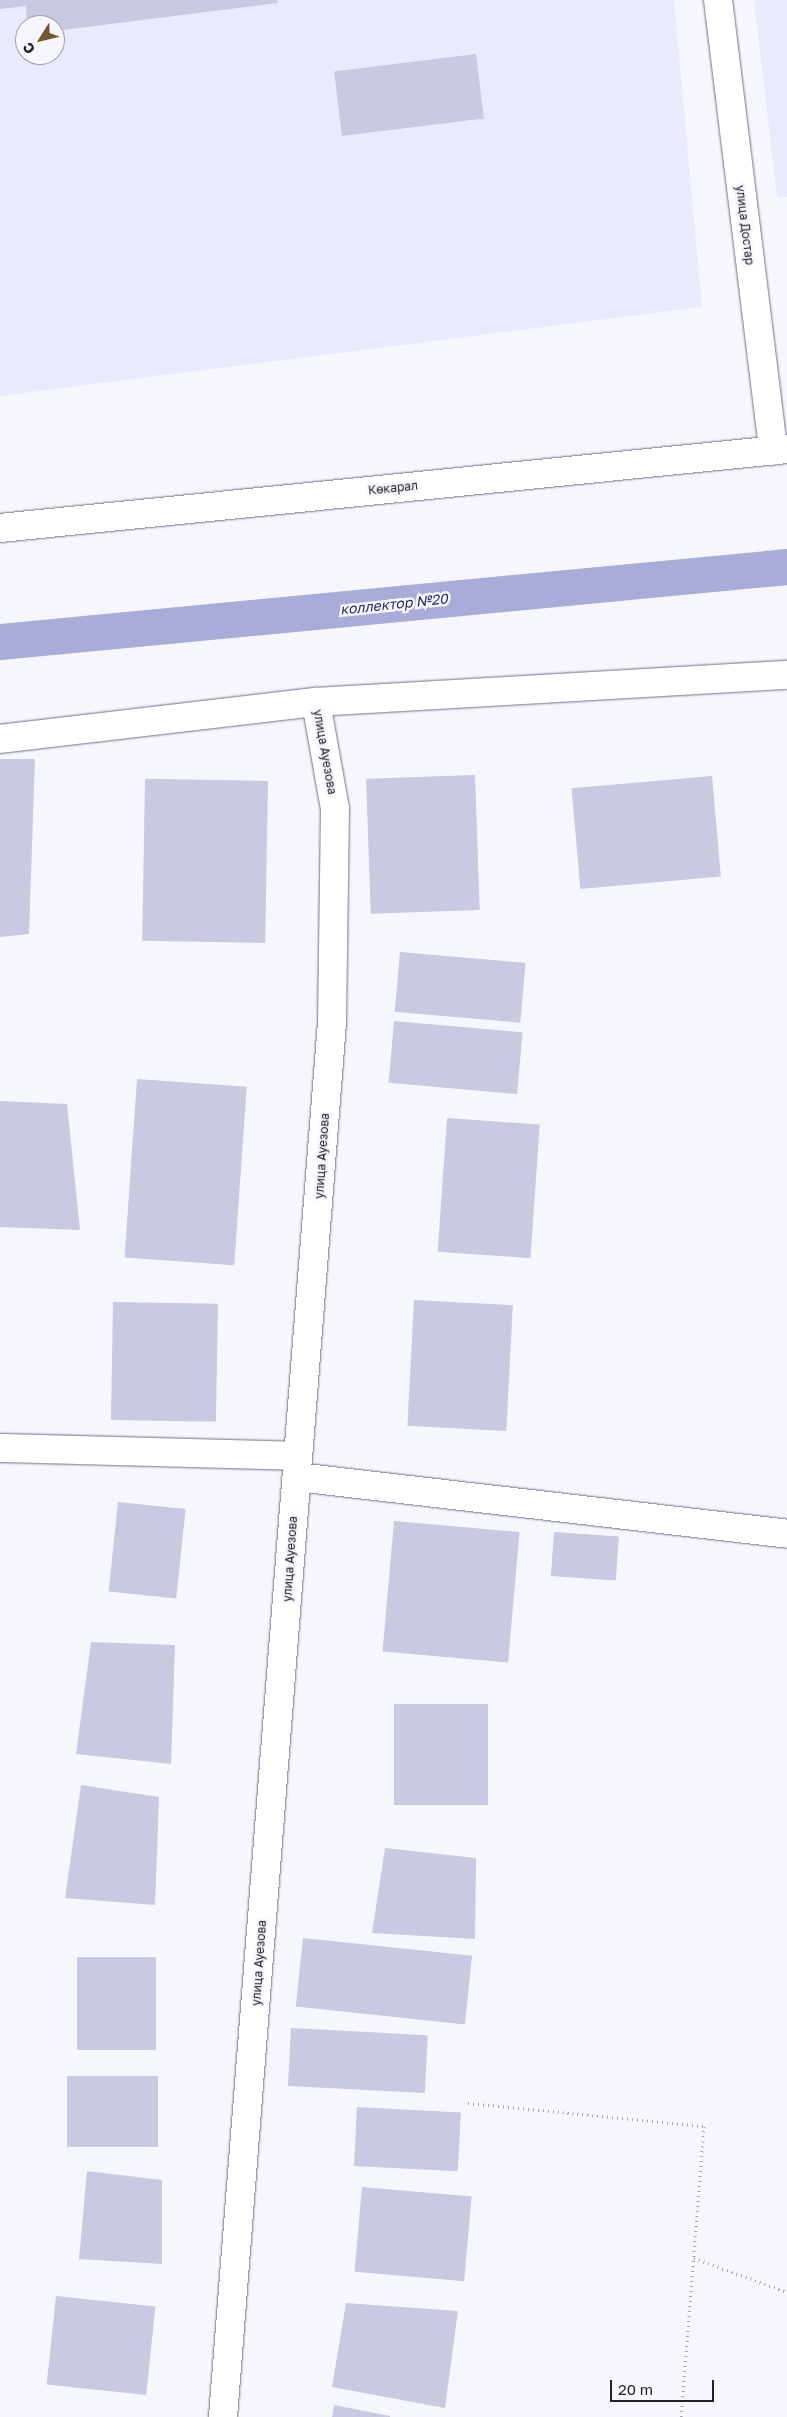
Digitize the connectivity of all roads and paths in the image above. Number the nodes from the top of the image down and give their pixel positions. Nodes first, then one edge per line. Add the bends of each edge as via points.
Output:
1 (718, 0) edge
2 (780, 450) edge
3 (0, 528) edge
4 (787, 675) edge
5 (316, 702) junction
6 (0, 739) edge
7 (0, 1448) edge
8 (298, 1467) junction
9 (787, 1534) edge
10 (468, 2104) dead end
11 (693, 2258) junction
12 (787, 2292) edge
13 (223, 2417) edge
14 (681, 2417) edge

1 - 2 street, улица Достар
2 - 3 street, Көкарал
4 - 5 street
5 - 6 street
5 - 8 street, улица Ауезова via 335,809 332,1023
7 - 8 street
8 - 9 street
8 - 13 street, улица Ауезова
10 - 11 path via 704,2126
11 - 12 path
11 - 14 path

